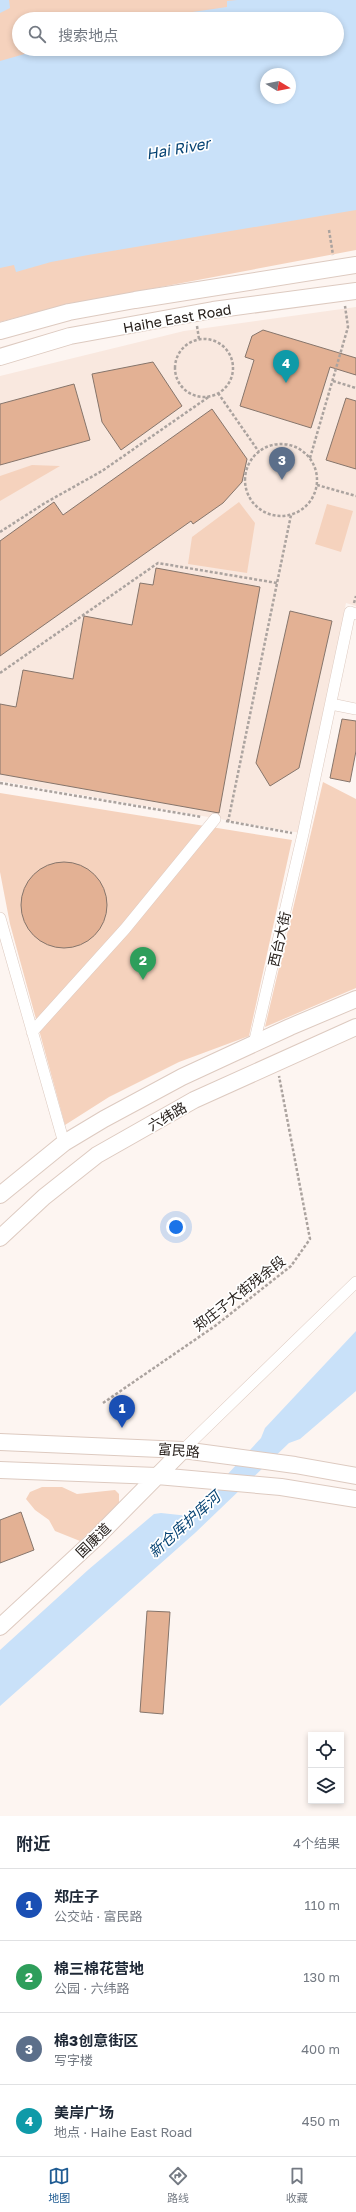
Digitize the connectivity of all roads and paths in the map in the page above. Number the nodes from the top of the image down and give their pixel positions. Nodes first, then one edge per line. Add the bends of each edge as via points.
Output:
1 (329, 230) dead end
2 (356, 265) edge
3 (335, 268) junction
4 (348, 292) edge
5 (0, 331) edge
6 (0, 357) edge
7 (333, 381) junction
8 (356, 388) edge
9 (218, 393) junction
10 (210, 396) junction
11 (259, 452) junction
12 (310, 458) junction
13 (317, 485) junction
14 (356, 496) edge
15 (291, 515) junction
16 (0, 532) edge
17 (276, 583) junction
18 (356, 614) edge
19 (0, 673) edge
20 (331, 704) junction
21 (356, 709) edge
22 (0, 784) edge
23 (215, 820) junction
24 (228, 822) junction
25 (303, 834) junction
26 (0, 918) edge
27 (356, 999) edge
28 (356, 1027) edge
29 (32, 1032) junction
30 (254, 1044) junction
31 (276, 1062) junction
32 (64, 1143) junction
33 (0, 1195) edge
34 (0, 1238) edge
35 (356, 1282) edge
36 (103, 1403) dead end
37 (0, 1442) edge
38 (183, 1450) junction
39 (0, 1470) edge
40 (156, 1476) junction
41 (356, 1476) edge
42 (356, 1499) edge
43 (0, 1627) edge

1 - 3 path
2 - 3 main road, Haihe East Road
3 - 5 main road, Haihe East Road via 69,312
4 - 6 main road, Haihe East Road via 213,310 70,336
4 - 7 path via 348,327
7 - 8 path
7 - 12 path
9 - 10 path
9 - 10 path via 231,380 233,371 229,352 222,344 213,340 193,340 178,354 175,373 184,389 196,396
9 - 11 path
10 - 16 path via 102,471
11 - 12 path via 278,444 290,445
11 - 15 path via 249,465 245,476 246,489 251,499 258,508 268,514
12 - 13 path via 316,469
13 - 14 path
13 - 15 path via 309,502
15 - 17 path
17 - 19 path via 158,563
17 - 24 path
18 - 20 street, 西台大街 via 350,612
20 - 21 street
20 - 25 street, 西台大街
22 - 23 path
23 - 24 path
23 - 29 street via 125,929
24 - 25 path
25 - 30 street, 西台大街
26 - 29 street
27 - 30 main road, 六纬路
28 - 31 main road, 六纬路
29 - 32 street
30 - 32 main road, 六纬路 via 182,1077
31 - 34 main road, 六纬路 via 194,1100 97,1155 44,1197
31 - 36 path, 郑庄子大街残余段 via 310,1239 291,1266 262,1289 215,1326
32 - 33 main road, 六纬路
35 - 38 street
37 - 38 main road, 富民路
38 - 40 main road, 国康道
38 - 41 main road, 富民路
39 - 40 main road, 富民路
40 - 42 main road, 富民路 via 281,1487
40 - 43 main road, 国康道 via 94,1540

